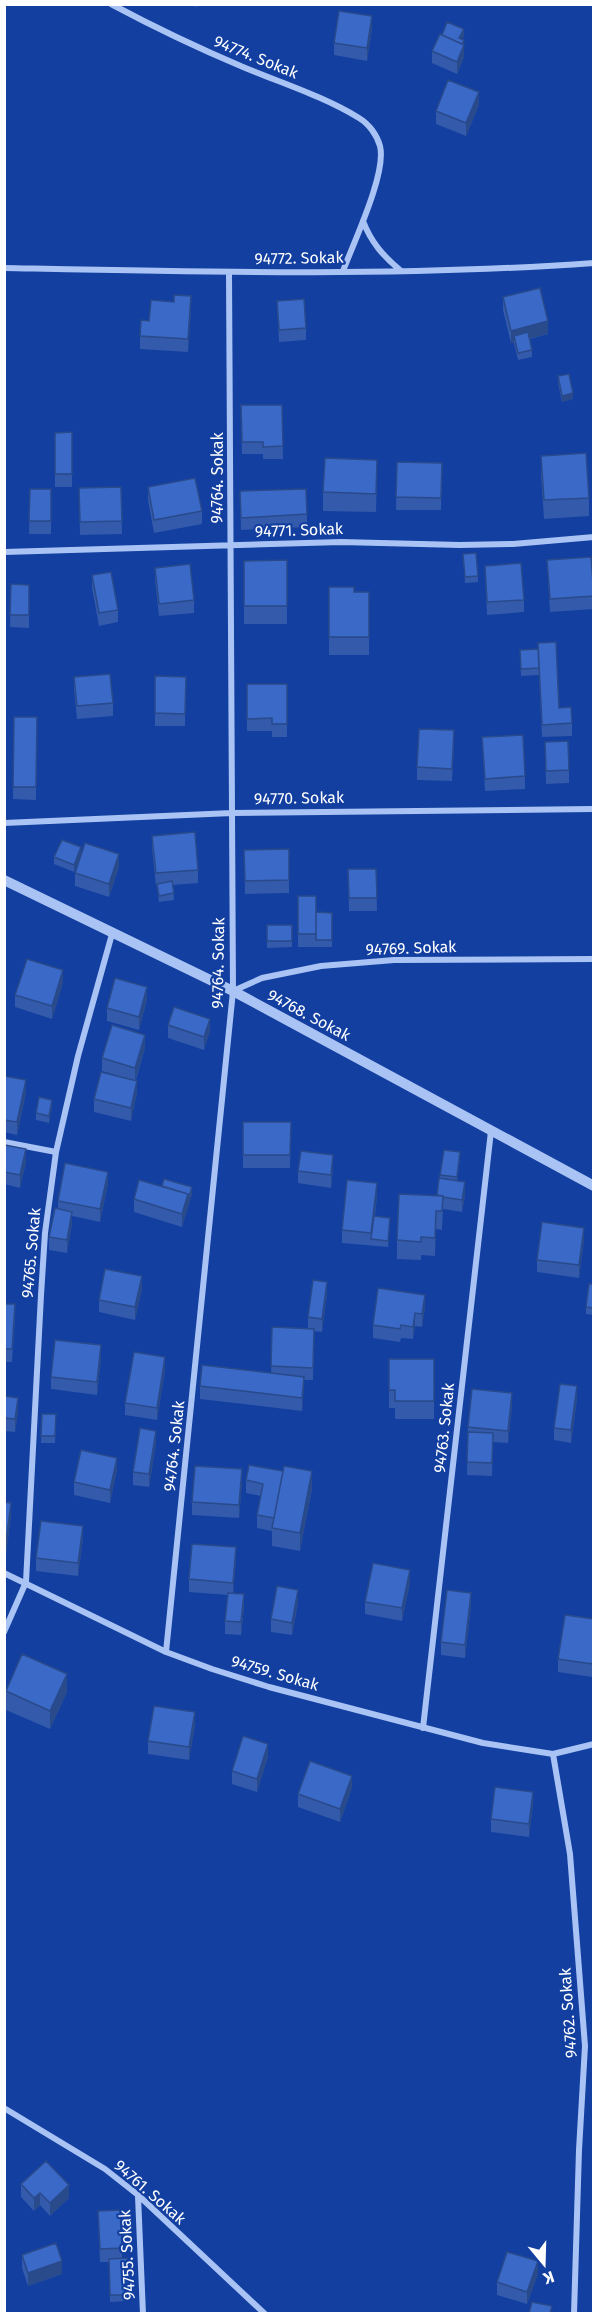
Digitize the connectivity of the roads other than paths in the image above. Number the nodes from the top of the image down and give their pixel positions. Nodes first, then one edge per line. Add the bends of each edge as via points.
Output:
1 (111, 4) edge
2 (363, 220) junction
3 (594, 263) edge
4 (4, 268) edge
5 (400, 270) junction
6 (343, 271) junction
7 (229, 272) junction
8 (594, 537) edge
9 (231, 545) junction
10 (4, 552) edge
11 (594, 808) edge
12 (232, 813) junction
13 (4, 823) edge
14 (4, 880) edge
15 (112, 934) junction
16 (594, 959) edge
17 (233, 992) junction
18 (491, 1131) junction
19 (4, 1142) edge
20 (56, 1152) junction
21 (594, 1186) edge
22 (4, 1573) edge
23 (26, 1582) junction
24 (4, 1632) edge
25 (166, 1652) junction
26 (423, 1728) junction
27 (594, 1744) edge
28 (553, 1754) junction
29 (4, 2108) edge
30 (138, 2195) junction
31 (143, 2313) edge
32 (265, 2313) edge
33 (574, 2313) edge

1 - 2 street, 94774. Sokak via 361,119 374,131 381,158
2 - 5 street via 377,248
2 - 6 street
3 - 5 street, 94772. Sokak
4 - 7 street, 94772. Sokak
5 - 6 street, 94772. Sokak
6 - 7 street, 94772. Sokak
7 - 9 street, 94764. Sokak
8 - 9 street, 94771. Sokak via 503,544
9 - 10 street, 94771. Sokak
9 - 12 street, 94764. Sokak
11 - 12 street, 94770. Sokak
12 - 13 street, 94770. Sokak
12 - 17 street, 94764. Sokak
14 - 15 street, 94768. Sokak
15 - 17 street, 94768. Sokak
15 - 20 street, 94765. Sokak
16 - 17 street, 94769. Sokak via 394,960 321,966 262,978
17 - 18 street, 94768. Sokak
17 - 25 street, 94764. Sokak
18 - 21 street, 94768. Sokak
18 - 26 street, 94763. Sokak
19 - 20 street
20 - 23 street, 94765. Sokak via 45,1233
22 - 23 street, 94759. Sokak
23 - 24 street
23 - 25 street, 94759. Sokak
25 - 26 street, 94759. Sokak via 269,1687
26 - 28 street, 94759. Sokak
27 - 28 street
28 - 33 street, 94762. Sokak via 570,1854 585,2046
29 - 30 street, 94761. Sokak via 105,2169
30 - 31 street, 94755. Sokak
30 - 32 street, 94761. Sokak

